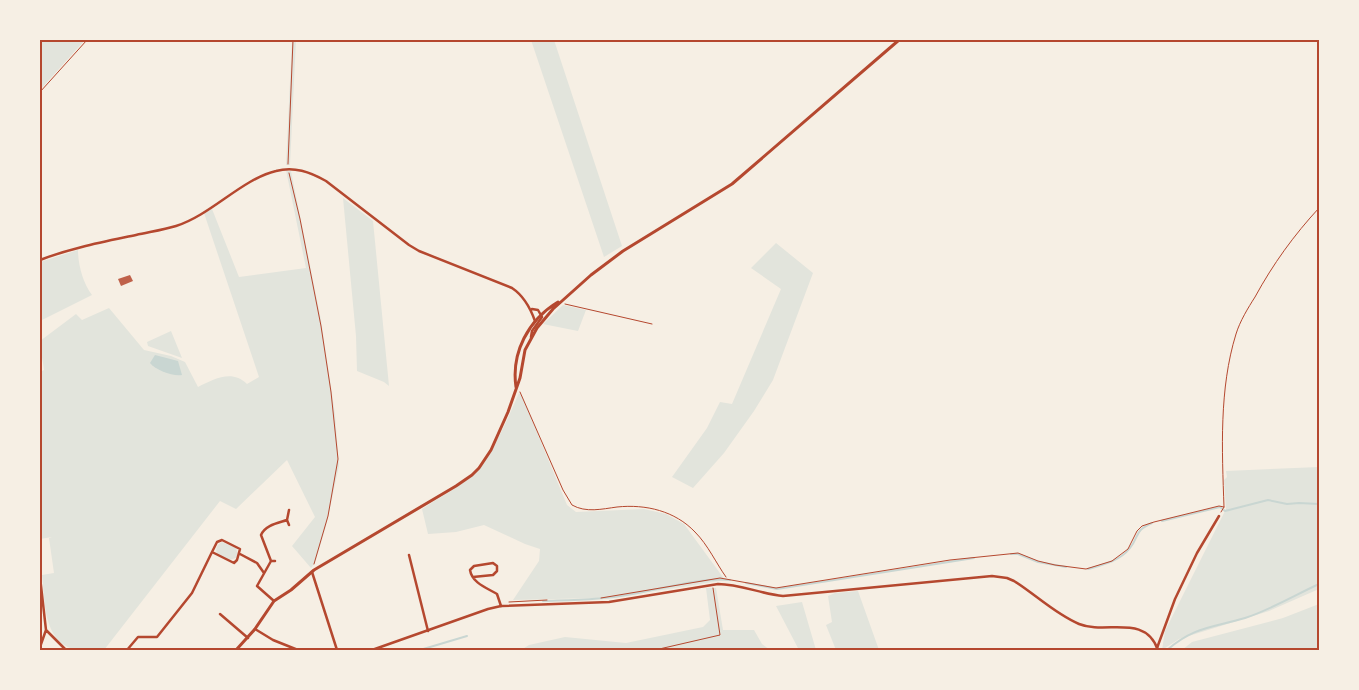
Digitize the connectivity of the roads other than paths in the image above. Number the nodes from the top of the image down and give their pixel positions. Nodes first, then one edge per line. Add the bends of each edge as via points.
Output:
1 (87, 40) edge
2 (898, 40) edge
3 (40, 92) edge
4 (40, 260) edge
5 (564, 299) junction
6 (532, 308) junction
7 (542, 313) junction
8 (535, 320) junction
9 (531, 337) junction
10 (516, 388) junction
11 (289, 510) dead end
12 (1219, 516) road end
13 (287, 520) junction
14 (289, 525) dead end
15 (212, 552) junction
16 (240, 554) junction
17 (409, 555) dead end
18 (313, 571) junction
19 (264, 573) junction
20 (40, 577) edge
21 (473, 577) junction
22 (274, 601) junction
23 (501, 606) junction
24 (220, 614) dead end
25 (256, 629) junction
26 (46, 630) junction
27 (428, 631) junction
28 (248, 638) junction
29 (40, 647) edge
30 (1158, 649) edge
31 (66, 650) edge
32 (127, 650) edge
33 (236, 650) edge
34 (298, 650) edge
35 (337, 650) edge
36 (372, 650) edge

1 - 3 lane
2 - 5 main road via 732,184 623,251
4 - 6 street via 61,252 177,226 261,176 288,168 314,174 408,245 512,288
5 - 7 main road
5 - 9 main road
6 - 7 street
6 - 8 street
7 - 8 main road
7 - 9 street
8 - 10 main road via 520,346
9 - 10 main road
10 - 18 main road via 491,450 472,476
11 - 13 street
12 - 30 street via 1197,552 1175,599
13 - 14 street
13 - 19 street via 262,531 273,561
15 - 16 street via 234,562
15 - 16 street via 222,540 240,549
15 - 32 street via 192,593 157,637 138,637
16 - 19 street via 257,563
17 - 27 street
18 - 22 main road
18 - 35 street
19 - 22 street via 257,586
20 - 26 street
21 - 21 street via 493,575 497,566 493,563 474,566 470,570
21 - 23 street via 497,594
22 - 25 main road
23 - 27 street
23 - 30 street via 609,602 726,584 783,596 992,576 1007,578 1076,623 1098,628 1134,628 1146,633
24 - 28 street
25 - 28 main road
25 - 34 street
26 - 29 street
26 - 31 street
27 - 36 street
28 - 33 main road

